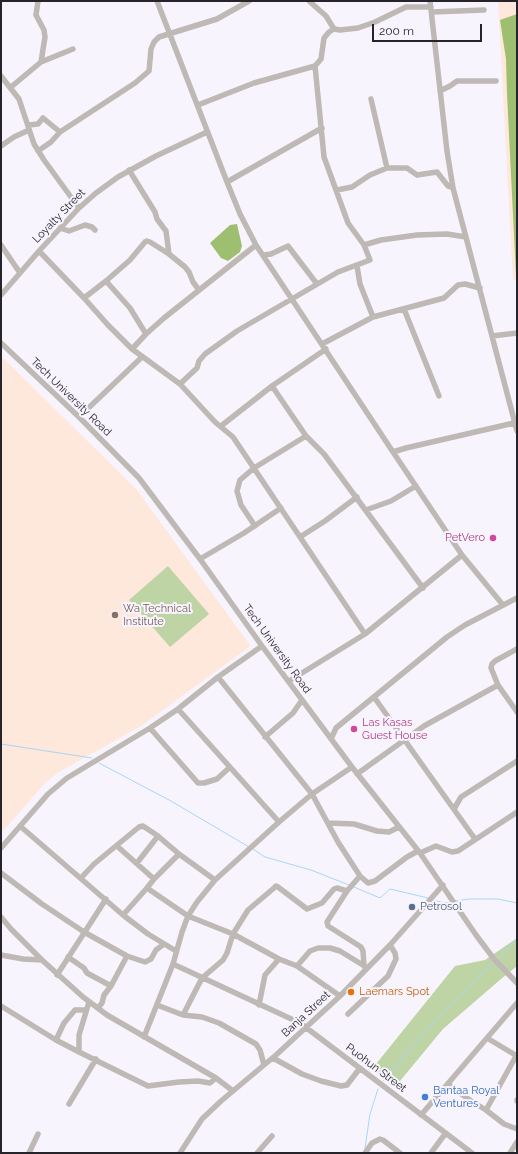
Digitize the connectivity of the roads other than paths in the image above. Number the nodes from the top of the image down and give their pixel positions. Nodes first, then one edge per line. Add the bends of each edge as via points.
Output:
1 (38, 1) edge
2 (157, 1) edge
3 (249, 1) edge
4 (308, 1) edge
5 (431, 7) edge
6 (484, 10) dead end
7 (334, 29) junction
8 (170, 34) junction
9 (73, 49) dead end
10 (41, 62) junction
11 (315, 66) junction
12 (1, 76) edge
13 (496, 81) dead end
14 (11, 87) junction
15 (440, 91) junction
16 (371, 99) dead end
17 (198, 105) junction
18 (29, 127) junction
19 (322, 128) junction
20 (60, 132) junction
21 (207, 132) junction
22 (1, 146) edge
23 (38, 151) junction
24 (387, 168) junction
25 (129, 170) junction
26 (226, 182) junction
27 (453, 188) junction
28 (337, 190) junction
29 (79, 208) junction
30 (60, 228) junction
31 (95, 230) dead end
32 (466, 237) junction
33 (1, 245) edge
34 (256, 245) junction
35 (364, 245) junction
36 (39, 251) junction
37 (169, 254) junction
38 (264, 255) junction
39 (357, 266) junction
40 (20, 273) junction
41 (106, 281) junction
42 (317, 284) junction
43 (480, 288) junction
44 (199, 290) junction
45 (1, 295) edge
46 (84, 298) junction
47 (293, 299) junction
48 (404, 309) junction
49 (373, 316) junction
50 (517, 333) edge
51 (146, 334) junction
52 (492, 336) junction
53 (1, 343) edge
54 (322, 344) junction
55 (132, 349) junction
56 (326, 349) junction
57 (142, 357) junction
58 (180, 384) junction
59 (272, 386) junction
60 (439, 396) dead end
61 (79, 417) junction
62 (514, 423) junction
63 (221, 426) junction
64 (517, 431) edge
65 (306, 436) junction
66 (393, 452) junction
67 (254, 468) junction
68 (416, 486) junction
69 (357, 497) junction
70 (281, 508) junction
71 (366, 510) junction
72 (255, 526) junction
73 (300, 537) junction
74 (462, 555) junction
75 (200, 559) junction
76 (423, 588) junction
77 (517, 598) edge
78 (503, 606) junction
79 (366, 634) junction
80 (262, 646) junction
81 (517, 650) edge
82 (218, 677) junction
83 (289, 682) junction
84 (498, 685) junction
85 (374, 697) junction
86 (302, 700) junction
87 (178, 709) junction
88 (517, 712) edge
89 (150, 728) junction
90 (336, 728) junction
91 (324, 729) junction
92 (266, 737) junction
93 (331, 739) junction
94 (404, 739) junction
95 (517, 761) edge
96 (230, 767) junction
97 (352, 767) junction
98 (357, 774) junction
99 (312, 794) junction
100 (454, 809) junction
101 (517, 812) edge
102 (279, 822) junction
103 (328, 823) junction
104 (20, 826) junction
105 (399, 827) junction
106 (158, 836) junction
107 (475, 839) junction
108 (2, 845) edge
109 (117, 846) junction
110 (419, 852) junction
111 (179, 854) junction
112 (137, 863) junction
113 (1, 873) edge
114 (360, 876) junction
115 (81, 878) junction
116 (154, 879) junction
117 (215, 880) junction
118 (443, 885) junction
119 (147, 888) junction
120 (347, 891) junction
121 (106, 899) junction
122 (123, 915) junction
123 (188, 916) junction
124 (1, 917) edge
125 (84, 932) junction
126 (233, 934) junction
127 (164, 944) junction
128 (390, 946) junction
129 (176, 951) junction
130 (1, 955) edge
131 (128, 956) junction
132 (68, 957) junction
133 (279, 959) junction
134 (42, 960) junction
135 (173, 964) junction
136 (297, 966) junction
137 (366, 967) junction
138 (57, 974) junction
139 (202, 978) junction
140 (517, 984) edge
141 (111, 986) junction
142 (340, 996) junction
143 (89, 1002) junction
144 (517, 1003) edge
145 (157, 1005) junction
146 (259, 1005) junction
147 (1, 1006) edge
148 (98, 1008) junction
149 (86, 1010) junction
150 (348, 1014) dead end
151 (183, 1015) junction
152 (306, 1028) junction
153 (144, 1037) junction
154 (487, 1038) junction
155 (56, 1040) junction
156 (79, 1052) junction
157 (516, 1056) edge
158 (273, 1058) junction
159 (96, 1060) junction
160 (264, 1065) junction
161 (360, 1068) junction
162 (216, 1078) junction
163 (448, 1084) junction
164 (233, 1090) junction
165 (69, 1104) dead end
166 (486, 1110) junction
167 (421, 1115) junction
168 (517, 1129) edge
169 (38, 1134) dead end
170 (445, 1134) junction
171 (272, 1136) dead end
172 (517, 1142) edge
173 (29, 1153) edge
174 (180, 1153) edge
175 (257, 1153) edge
176 (365, 1153) edge
177 (400, 1153) edge
178 (431, 1153) edge
179 (472, 1153) edge
180 (510, 1153) edge

1 - 10 street via 36,15 45,37
2 - 8 street
3 - 8 street via 217,19
4 - 7 street via 326,16
5 - 6 street
5 - 7 street via 406,7 358,28
5 - 15 street
7 - 11 street via 324,38 321,60
8 - 17 street
8 - 20 street via 158,37 154,42 149,71
9 - 10 street
10 - 14 street
11 - 17 street via 254,83
11 - 19 street
12 - 14 street
13 - 15 street via 456,81
14 - 18 street via 19,99
15 - 27 street
16 - 24 street
17 - 21 street
18 - 20 street via 38,124 43,118
18 - 22 street
18 - 23 street
19 - 26 street
19 - 28 street via 324,157
20 - 23 street
21 - 25 street, Loyalty Street
21 - 26 street
23 - 29 street
24 - 27 street via 407,168 417,175 437,172 448,186
24 - 28 street via 352,187
25 - 29 street, Loyalty Street
25 - 37 street via 166,231
26 - 34 street
27 - 32 street
28 - 35 street via 348,223
29 - 30 street, Loyalty Street
30 - 31 street via 69,231 85,225
30 - 36 street, Loyalty Street
32 - 35 street via 447,234 417,235
32 - 43 street
33 - 40 street
34 - 38 street
34 - 44 street
35 - 39 street via 370,260
36 - 40 street, Loyalty Street
36 - 46 street
37 - 41 street via 147,241
37 - 44 street via 189,272
38 - 42 street via 288,246
38 - 47 street
39 - 42 street via 338,272
39 - 49 street via 360,284
40 - 45 street, Loyalty Street
41 - 46 street
41 - 51 street via 130,308
42 - 47 street
43 - 48 street via 461,284 444,298
43 - 52 street
44 - 51 street
46 - 55 street
47 - 54 street
47 - 58 street via 237,331 205,354 197,368
48 - 49 street
48 - 60 street
49 - 54 street
50 - 52 street
51 - 55 street
52 - 62 street
53 - 61 street, Tech University Road
54 - 56 street
55 - 57 street
56 - 59 street
56 - 66 street
57 - 58 street
57 - 61 street
58 - 63 street
59 - 63 street
59 - 65 street
61 - 75 street, Tech University Road via 139,478
62 - 64 street
62 - 66 street
63 - 67 street via 233,437
65 - 67 street
65 - 69 street via 324,454
66 - 68 street
67 - 70 street
67 - 72 street via 240,480 237,491 240,505
68 - 71 street via 391,501
68 - 74 street
69 - 71 street
69 - 73 street
70 - 72 street
70 - 73 street
71 - 76 street
72 - 75 street
73 - 79 street
74 - 76 street
74 - 78 street
75 - 80 street, Tech University Road
76 - 79 street
77 - 78 street
78 - 85 street via 447,637
79 - 83 street
80 - 82 street
80 - 83 street, Tech University Road
81 - 84 street via 492,664 491,668
82 - 87 street
82 - 92 street
83 - 86 street, Tech University Road
84 - 88 street
84 - 94 street
85 - 90 street
85 - 94 street
86 - 91 street, Tech University Road
86 - 92 street via 294,713
87 - 89 street
87 - 96 street
89 - 96 street via 198,783 204,784 217,779
89 - 104 street via 67,778 48,794
90 - 91 street
90 - 93 street
91 - 93 street, Tech University Road
92 - 99 street
93 - 97 street, Tech University Road
94 - 98 street
94 - 100 street
95 - 100 street via 461,797
96 - 102 street
97 - 98 street, Tech University Road
97 - 99 street
98 - 105 street, Tech University Road
99 - 102 street
99 - 103 street
100 - 107 street
101 - 107 street
102 - 117 street
103 - 105 street via 354,824 389,832
103 - 114 street
104 - 108 street
104 - 115 street
105 - 110 street, Tech University Road
106 - 109 street via 143,826
106 - 111 street
106 - 112 street
107 - 110 street via 458,851 452,852 436,846
109 - 112 street
109 - 115 street
110 - 114 street via 407,857 375,881 368,883
110 - 118 street, Tech University Road
111 - 116 street
111 - 117 street
112 - 116 street
113 - 125 street
114 - 120 street
115 - 121 street
116 - 119 street
117 - 123 street
118 - 128 street, Banja Street
118 - 140 street, Tech University Road via 481,941
119 - 122 street
119 - 123 street
120 - 126 street via 334,889 322,902 307,909 276,886 248,910
120 - 137 street via 327,922 328,926 361,947
121 - 122 street
121 - 125 street
122 - 127 street
123 - 126 street
123 - 129 street
124 - 134 street
125 - 131 street
125 - 132 street
126 - 133 street
126 - 139 street via 223,960
127 - 129 street
127 - 131 street via 145,962
128 - 137 street, Banja Street
128 - 150 street via 396,959 388,976
129 - 135 street
130 - 134 street
131 - 141 street
132 - 138 street
132 - 141 street via 87,973
133 - 136 street
133 - 146 street via 265,975
134 - 138 street
135 - 139 street, Puohun Street
135 - 145 street
136 - 137 street via 310,951 330,948 340,951
136 - 142 street
137 - 142 street, Banja Street
138 - 143 street
139 - 146 street, Puohun Street
139 - 151 street
141 - 148 street
142 - 152 street, Banja Street
143 - 148 street
143 - 149 street
144 - 154 street
145 - 151 street
145 - 153 street
146 - 152 street, Puohun Street
147 - 155 street
148 - 153 street
149 - 155 street via 75,1010 64,1023
149 - 156 street via 79,1035
151 - 160 street via 202,1017 219,1023 256,1044
152 - 158 street, Banja Street
152 - 161 street, Puohun Street
153 - 162 street
154 - 157 street
154 - 163 street
155 - 156 street
156 - 159 street
157 - 166 street
158 - 160 street, Banja Street
158 - 161 street via 302,1074 341,1086 347,1085
159 - 162 street via 148,1086 198,1081 210,1083
159 - 165 street
160 - 164 street, Banja Street
161 - 167 street, Puohun Street
162 - 164 street
163 - 166 street
163 - 167 street
164 - 174 street, Banja Street via 202,1119
166 - 168 street via 504,1124
167 - 170 street, Puohun Street
169 - 173 street
170 - 178 street
170 - 179 street, Puohun Street
171 - 175 street
172 - 180 street
176 - 177 street via 372,1143 380,1139

